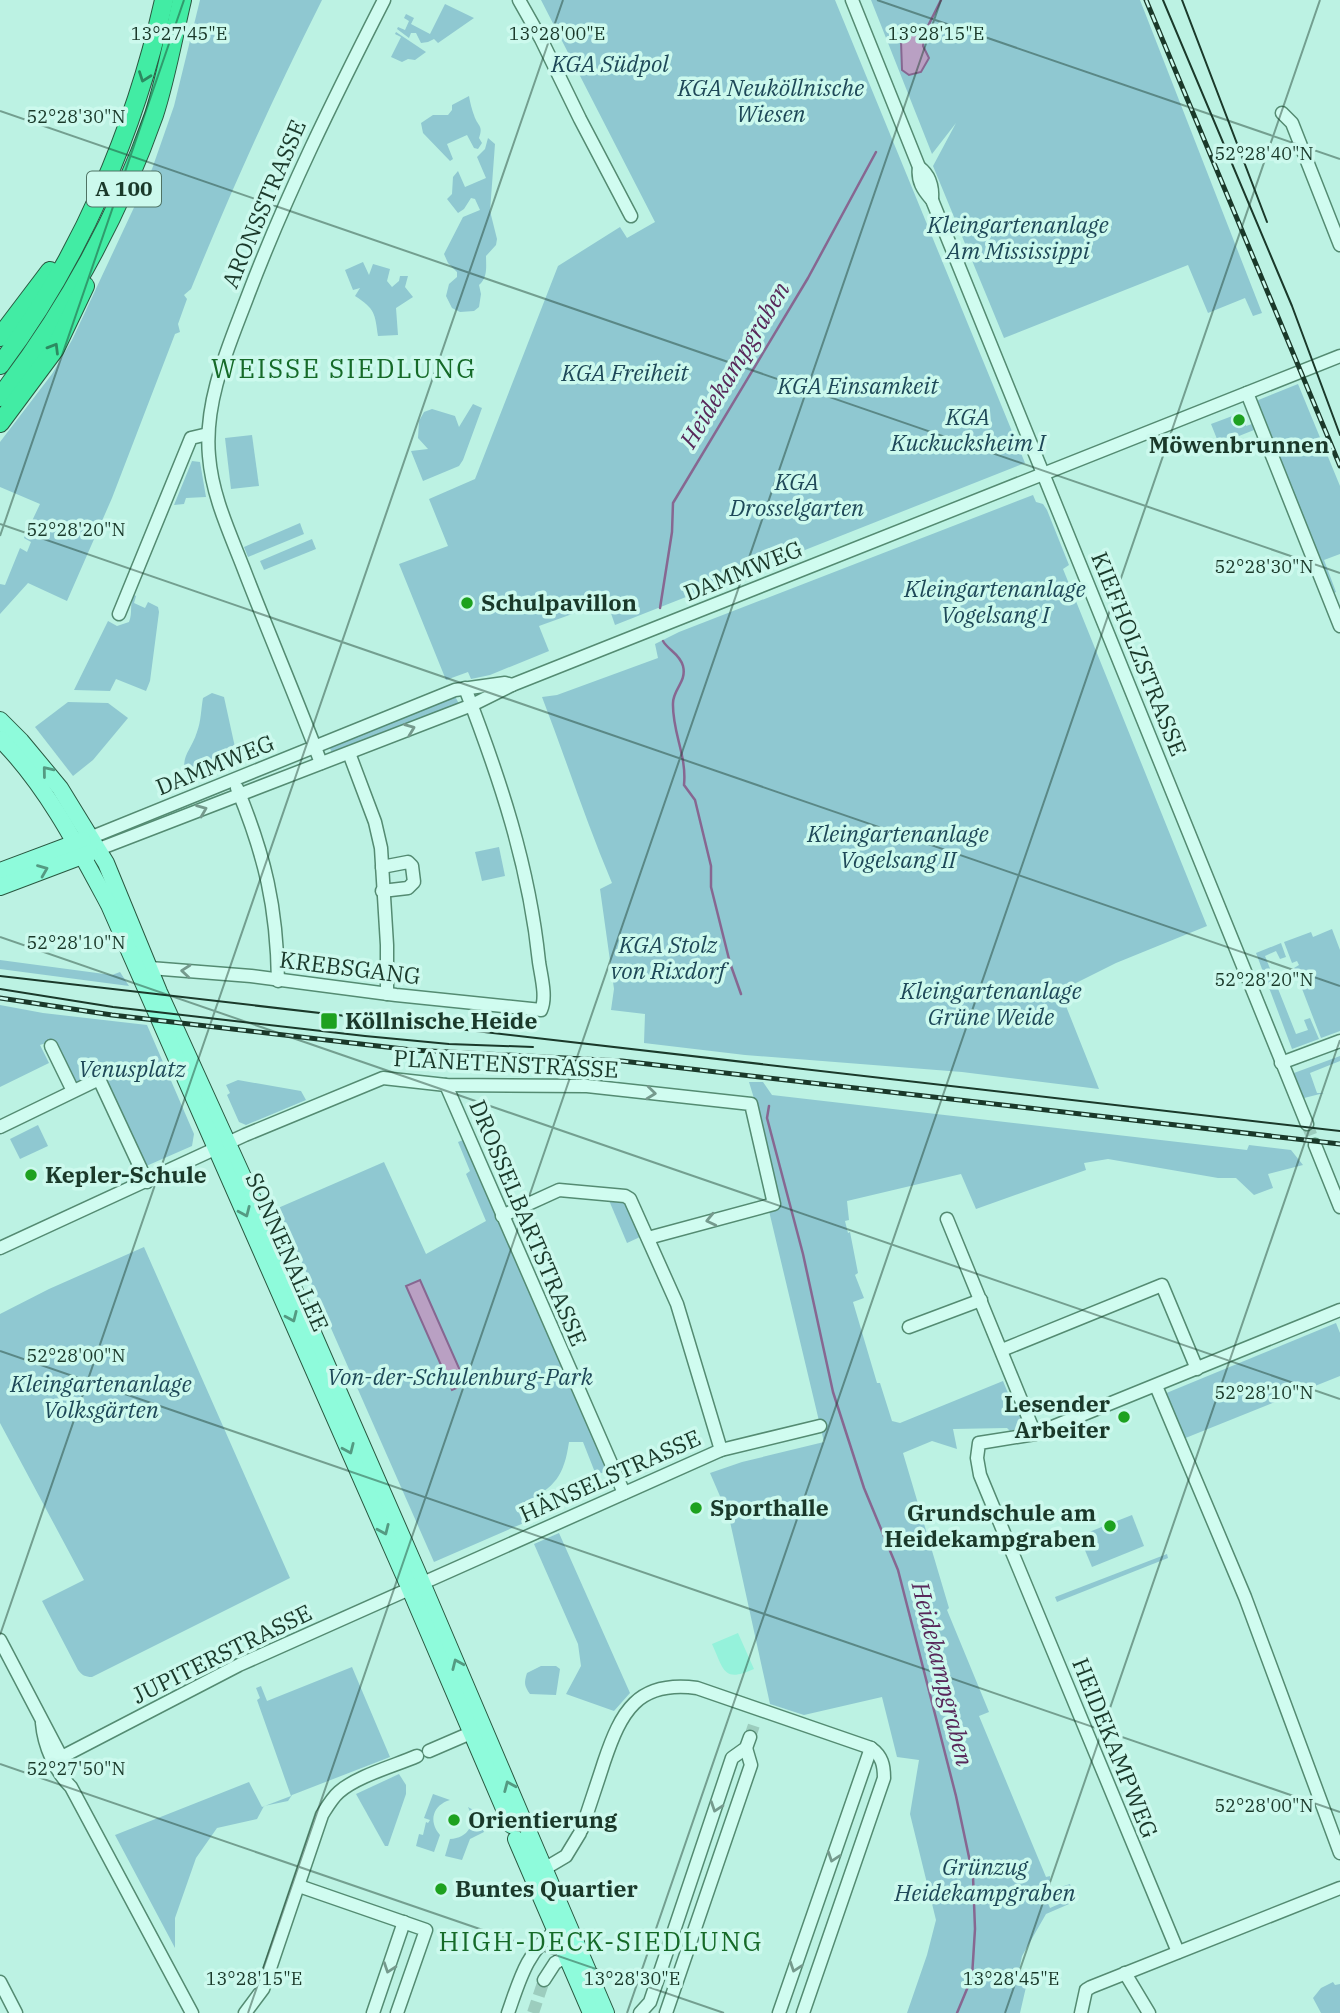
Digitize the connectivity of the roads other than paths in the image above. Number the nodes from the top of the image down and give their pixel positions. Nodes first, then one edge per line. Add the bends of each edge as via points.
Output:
1 (164, 0) edge
2 (182, 0) edge
3 (384, 0) edge
4 (519, 0) edge
5 (852, 0) edge
6 (1282, 113) dead end
7 (631, 216) dead end
8 (1340, 245) edge
9 (70, 252) junction
10 (89, 261) junction
11 (0, 337) edge
12 (1340, 357) edge
13 (0, 365) edge
14 (1247, 393) junction
15 (0, 397) edge
16 (0, 423) edge
17 (208, 434) junction
18 (1043, 474) junction
19 (119, 614) dead end
20 (1340, 626) edge
21 (512, 685) junction
22 (466, 688) junction
23 (472, 705) junction
24 (0, 720) edge
25 (0, 739) edge
26 (315, 748) junction
27 (349, 752) junction
28 (321, 763) junction
29 (233, 780) junction
30 (239, 795) junction
31 (74, 808) junction
32 (59, 817) junction
33 (95, 843) junction
34 (77, 849) junction
35 (383, 867) junction
36 (0, 871) edge
37 (0, 887) edge
38 (383, 891) junction
39 (150, 968) junction
40 (278, 981) junction
41 (387, 994) junction
42 (1340, 1041) edge
43 (51, 1046) dead end
44 (1281, 1063) junction
45 (446, 1085) junction
46 (73, 1091) junction
47 (1307, 1124) tunnel mouth
48 (0, 1127) edge
49 (1315, 1145) tunnel mouth
50 (223, 1146) junction
51 (147, 1181) junction
52 (1340, 1207) edge
53 (502, 1216) junction
54 (947, 1219) dead end
55 (648, 1238) junction
56 (0, 1248) edge
57 (981, 1300) junction
58 (1340, 1310) edge
59 (909, 1327) dead end
60 (1002, 1350) junction
61 (1197, 1369) junction
62 (1156, 1386) junction
63 (820, 1426) dead end
64 (1035, 1434) junction
65 (721, 1450) junction
66 (624, 1493) junction
67 (416, 1584) junction
68 (0, 1640) edge
69 (477, 1730) junction
70 (870, 1748) junction
71 (58, 1759) junction
72 (856, 1793) junction
73 (877, 1800) junction
74 (1340, 1853) edge
75 (538, 1872) junction
76 (299, 1886) junction
77 (1340, 1888) edge
78 (404, 1922) junction
79 (556, 1931) junction
80 (572, 1952) junction
81 (1178, 1952) junction
82 (1125, 1973) junction
83 (544, 1980) tunnel mouth
84 (0, 1982) edge
85 (16, 2013) edge
86 (192, 2013) edge
87 (245, 2013) edge
88 (373, 2013) edge
89 (397, 2013) edge
90 (508, 2013) edge
91 (591, 2013) edge
92 (606, 2013) edge
93 (640, 2013) edge
94 (666, 2013) edge
95 (779, 2013) edge
96 (803, 2013) edge
97 (1081, 2013) edge
98 (1149, 2013) edge

1 -> 9 highway, A 100 via 125,128 86,225
2 - 10 highway, A 100 via 154,113 121,197
3 - 17 street, ARONSSTRASSE via 312,144 262,258 219,374
4 - 7 street
5 - 18 street, KIEFHOLZSTRASSE via 919,167 924,192 932,200
6 - 8 street via 1292,123
9 - 11 highway via 51,269
9 - 13 highway, A 100
10 - 15 highway, A 100 via 45,336
16 -> 10 highway via 55,349 85,285
12 - 14 street, DAMMWEG
14 - 18 street, DAMMWEG
14 - 20 street
17 - 19 street via 191,438
17 - 26 street, ARONSSTRASSE via 212,475 226,527
18 - 21 street, DAMMWEG
18 - 44 street, KIEFHOLZSTRASSE
21 - 22 street, DAMMWEG
21 - 23 street, DAMMWEG
22 - 23 street
22 - 26 street, DAMMWEG
27 -> 23 street, DAMMWEG
23 - 41 street, KREBSGANG via 522,856 543,1007 537,1011
31 -> 24 main road, SONNENALLEE via 41,763
25 - 32 main road, SONNENALLEE
26 - 28 street, ARONSSTRASSE
26 - 29 street, DAMMWEG
27 - 28 street, DAMMWEG
27 - 35 street via 374,822
28 - 30 street, DAMMWEG
29 - 30 street
29 - 33 street, DAMMWEG
33 -> 30 street, DAMMWEG
30 - 40 street via 262,854 272,899
31 - 32 main road
31 - 33 main road, SONNENALLEE
32 - 34 main road, SONNENALLEE
33 - 34 main road
33 - 39 main road, SONNENALLEE
34 - 36 main road
37 -> 34 main road
34 - 50 main road, SONNENALLEE via 117,922
35 - 38 street
35 - 38 street via 408,862 414,882 408,888
38 - 41 street
40 -> 39 street, KREBSGANG
39 - 50 main road, SONNENALLEE
40 - 41 street, KREBSGANG
42 - 44 street
43 - 46 street
44 - 47 street, KIEFHOLZSTRASSE
45 - 50 street, PLANETENSTRASSE via 383,1078
45 - 53 street, DROSSELBARTSTRASSE
45 -> 55 street, PLANETENSTRASSE via 587,1086 751,1104 774,1204
46 - 48 street
46 - 51 street via 99,1079
49 - 52 street
50 - 51 street, PLANETENSTRASSE
50 - 67 main road, SONNENALLEE
51 - 56 street, PLANETENSTRASSE
53 - 55 street via 559,1189 625,1195
53 - 66 street, DROSSELBARTSTRASSE
54 - 57 street
55 - 65 street via 677,1304
57 - 59 street
57 - 60 street
58 - 61 street
60 - 61 street via 1162,1285
60 - 64 street
61 - 62 street
62 - 64 street
62 - 74 street via 1245,1597
63 - 65 street, HÄNSELSTRASSE
64 - 81 street, HEIDEKAMPWEG via 979,1443 981,1475
65 - 66 street, HÄNSELSTRASSE
66 - 67 street, HÄNSELSTRASSE
67 - 69 main road, SONNENALLEE
67 - 71 street, JUPITERSTRASSE via 239,1665
68 - 71 street via 42,1723 43,1737
69 - 75 main road, SONNENALLEE
69 - 76 street via 338,1793 323,1815
70 - 72 street
70 - 73 street via 884,1765
70 - 75 street via 757,1716 697,1688 667,1687 647,1693 617,1725 581,1831 566,1856
71 - 86 street via 63,1779
72 - 73 street
72 -> 95 street
73 - 96 street
75 - 79 main road, SONNENALLEE
75 - 80 main road, SONNENALLEE
76 - 78 street
76 - 87 street via 263,1989
77 - 81 street
78 -> 88 street
78 - 89 street via 426,1930
79 - 80 main road, SONNENALLEE
79 - 90 street via 526,1965
80 - 83 street via 550,1969
80 - 91 main road, SONNENALLEE
80 - 92 main road, SONNENALLEE
81 - 82 street
82 - 97 street via 1086,1990
82 - 98 street
84 - 85 street
94 -> 93 street via 751,1765 748,1743 732,1758 650,2002

